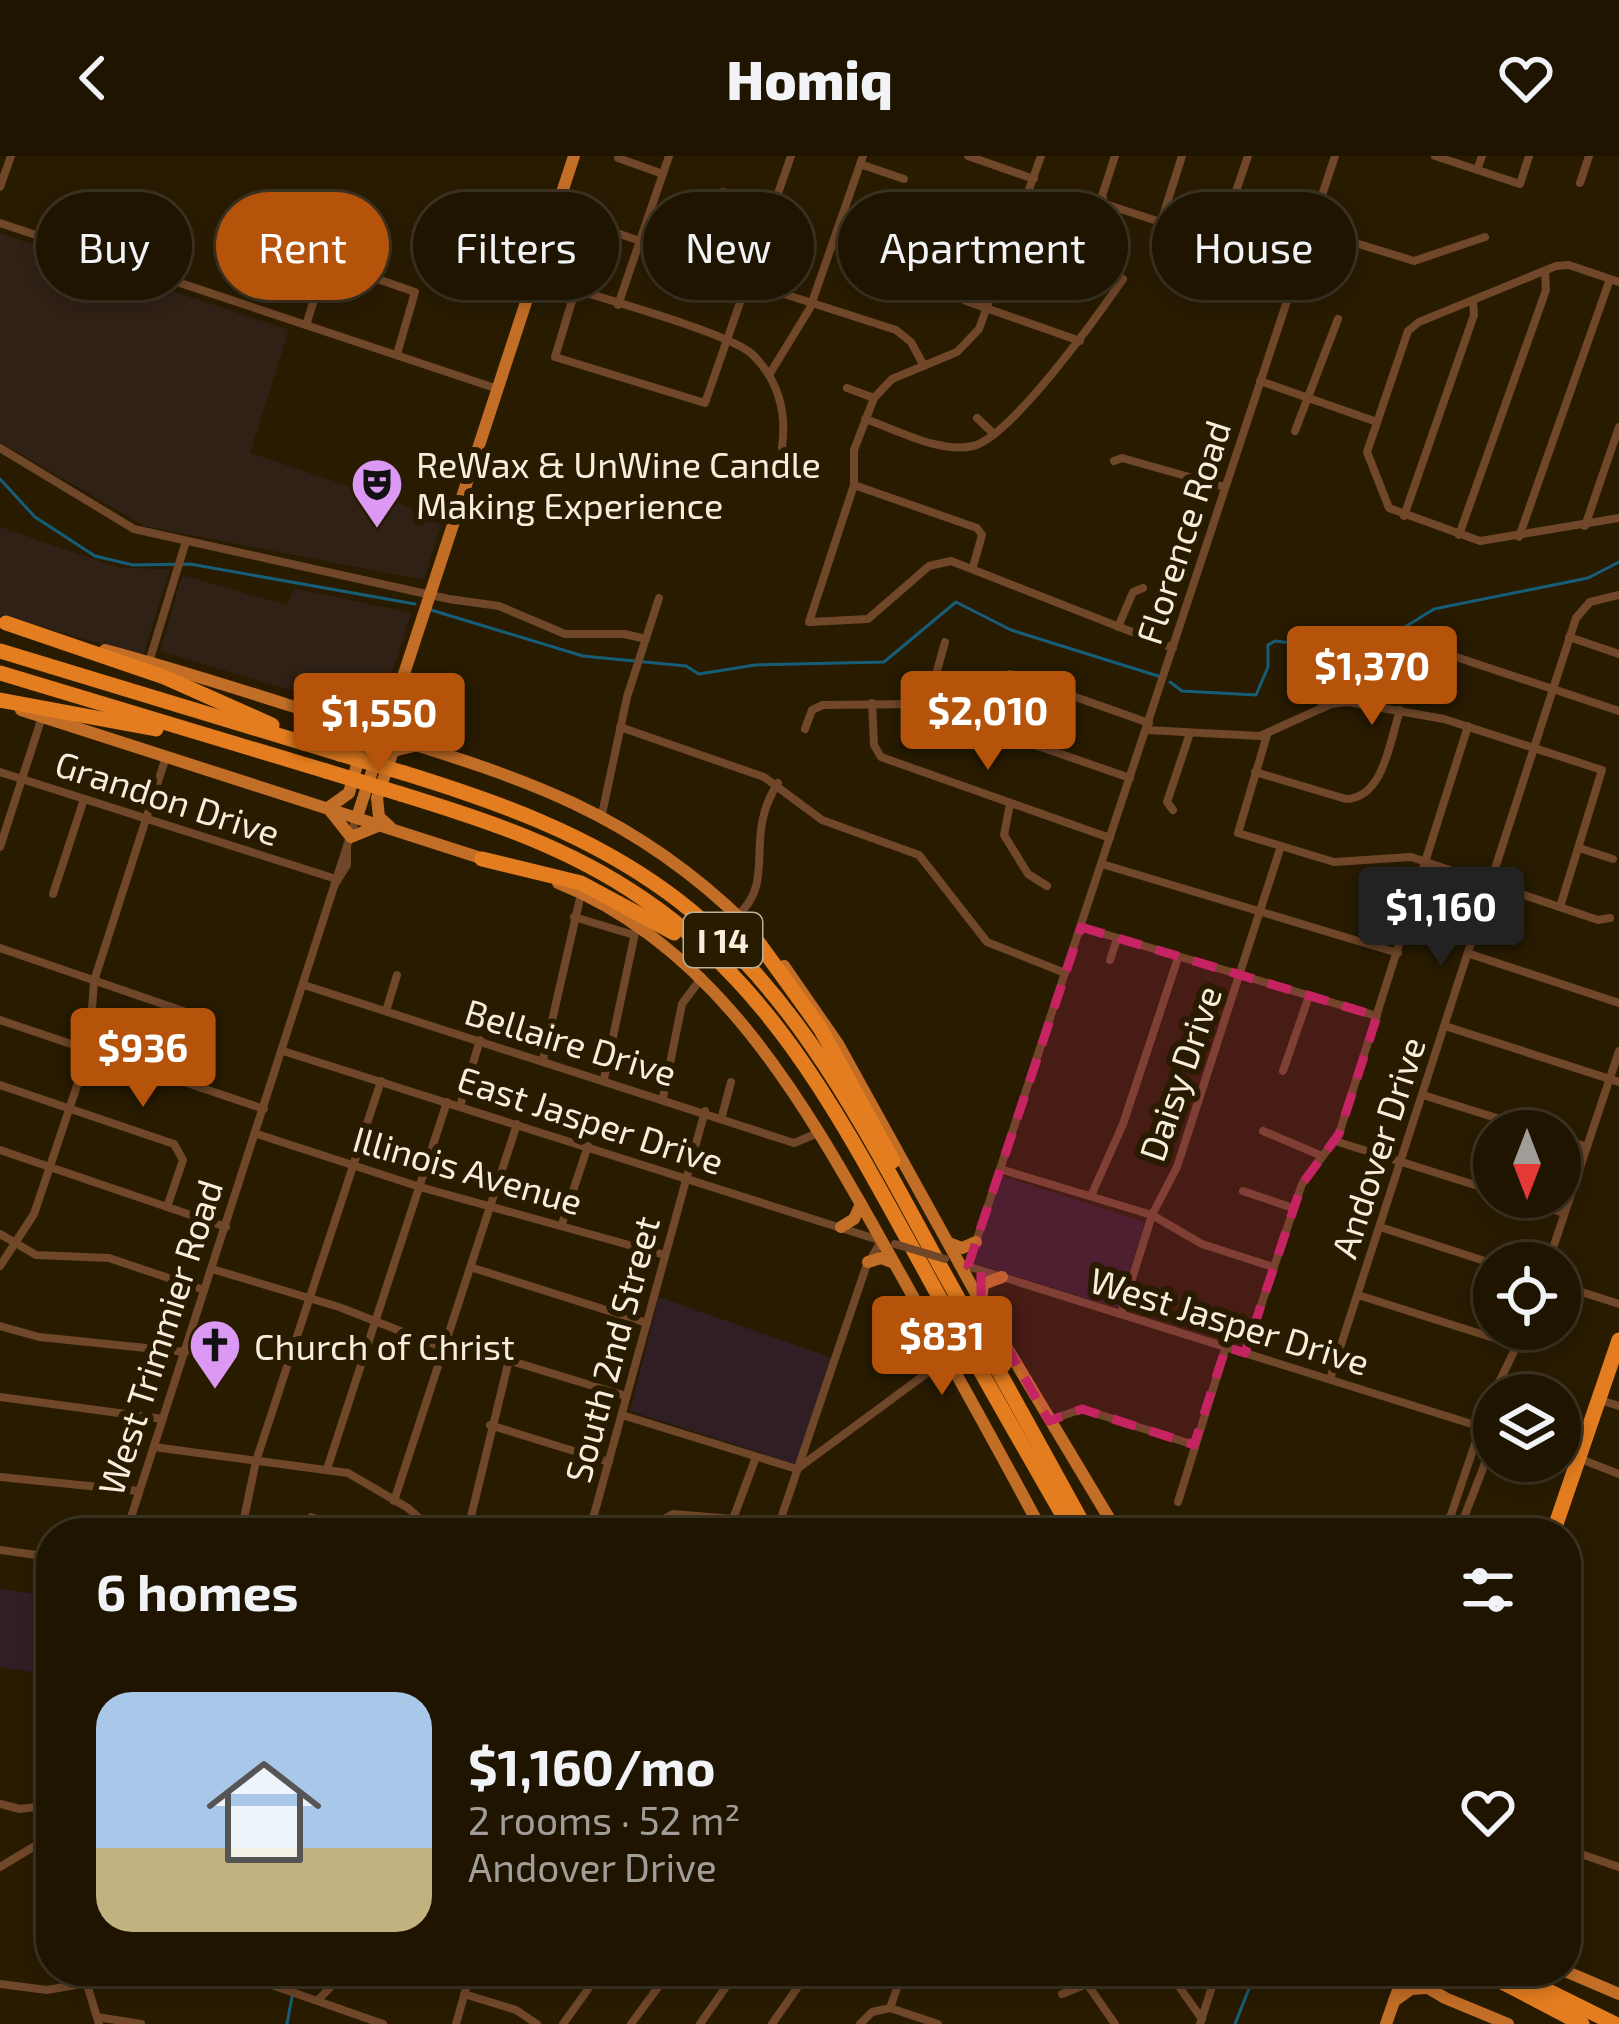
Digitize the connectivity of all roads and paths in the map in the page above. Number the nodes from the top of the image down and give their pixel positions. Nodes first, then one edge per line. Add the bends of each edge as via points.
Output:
1 (11, 156) edge
2 (574, 156) edge
3 (669, 156) edge
4 (790, 156) edge
5 (968, 156) edge
6 (1041, 156) edge
7 (1114, 156) edge
8 (1182, 156) edge
9 (1248, 156) edge
10 (1335, 156) edge
11 (1435, 156) edge
12 (1482, 156) edge
13 (1529, 156) edge
14 (1589, 156) edge
15 (618, 158) edge
16 (861, 160) edge
17 (1477, 170) junction
18 (663, 174) junction
19 (1034, 178) junction
20 (904, 179) dead end
21 (1, 182) edge
22 (1580, 183) dead end
23 (562, 192) edge
24 (778, 192) edge
25 (1029, 192) edge
26 (1171, 192) edge
27 (1236, 192) edge
28 (1323, 192) edge
29 (1152, 219) edge
30 (0, 224) edge
31 (836, 233) joint
32 (619, 234) edge
33 (1485, 237) dead end
34 (640, 241) junction
35 (1356, 243) edge
36 (1545, 271) junction
37 (1614, 280) edge
38 (525, 300) edge
39 (572, 300) edge
40 (604, 300) edge
41 (741, 300) edge
42 (804, 300) edge
43 (972, 300) edge
44 (991, 300) edge
45 (1108, 300) edge
46 (1287, 300) edge
47 (1473, 301) junction
48 (812, 303) junction
49 (618, 305) junction
50 (988, 309) junction
51 (1338, 319) dead end
52 (306, 325) junction
53 (727, 341) junction
54 (1080, 341) junction
55 (398, 354) junction
56 (924, 366) junction
57 (769, 375) junction
58 (1260, 381) junction
59 (495, 388) junction
60 (847, 388) dead end
61 (1306, 397) junction
62 (874, 398) junction
63 (865, 418) junction
64 (977, 418) dead end
65 (1377, 422) junction
66 (1619, 427) edge
67 (1294, 431) dead end
68 (994, 434) junction
69 (782, 447) dead end
70 (0, 448) edge
71 (1114, 461) dead end
72 (854, 485) junction
73 (1226, 487) junction
74 (1404, 516) junction
75 (1619, 518) edge
76 (1585, 527) junction
77 (1459, 535) junction
78 (1520, 537) junction
79 (185, 545) junction
80 (973, 567) junction
81 (1143, 588) dead end
82 (428, 592) junction
83 (1619, 596) edge
84 (658, 598) dead end
85 (3, 622) edge
86 (1118, 627) junction
87 (1569, 637) junction
88 (646, 639) junction
89 (1424, 640) dead end
90 (945, 642) dead end
91 (1173, 649) junction
92 (0, 651) edge
93 (1619, 654) edge
94 (148, 662) junction
95 (1319, 662) dead end
96 (0, 673) edge
97 (1553, 689) junction
98 (0, 701) edge
99 (872, 703) junction
100 (927, 707) junction
101 (391, 708) junction
102 (1323, 708) junction
103 (1400, 710) junction
104 (1619, 711) edge
105 (42, 716) junction
106 (353, 725) junction
107 (1148, 726) junction
108 (1468, 726) junction
109 (620, 727) junction
110 (986, 727) junction
111 (805, 729) dead end
112 (1190, 733) junction
113 (382, 734) junction
114 (1268, 735) junction
115 (227, 742) junction
116 (421, 746) junction
117 (318, 748) junction
118 (1535, 748) junction
119 (166, 757) junction
120 (0, 772) edge
121 (1256, 772) junction
122 (1130, 778) junction
123 (21, 779) junction
124 (778, 783) junction
125 (83, 799) junction
126 (1010, 804) junction
127 (328, 808) junction
128 (1173, 810) dead end
129 (602, 814) junction
130 (356, 817) junction
131 (146, 818) junction
132 (388, 827) junction
133 (1110, 838) junction
134 (349, 842) junction
135 (1281, 846) junction
136 (0, 847) edge
137 (1579, 848) junction
138 (482, 859) junction
139 (1613, 859) dead end
140 (1426, 862) junction
141 (1102, 864) junction
142 (1493, 884) junction
143 (334, 885) junction
144 (1047, 886) dead end
145 (581, 892) junction
146 (53, 894) dead end
147 (1560, 907) junction
148 (1261, 911) junction
149 (574, 917) junction
150 (740, 918) junction
151 (1610, 918) dead end
152 (1081, 927) junction
153 (636, 929) junction
154 (1117, 939) junction
155 (0, 948) edge
156 (1398, 953) junction
157 (1470, 953) junction
158 (1178, 958) junction
159 (1110, 960) dead end
160 (1065, 974) junction
161 (397, 975) dead end
162 (1240, 976) junction
163 (702, 977) junction
164 (94, 981) junction
165 (304, 986) junction
166 (1309, 996) junction
167 (1619, 1003) edge
168 (764, 1006) junction
169 (386, 1011) junction
170 (186, 1012) dead end
171 (1377, 1016) junction
172 (0, 1020) edge
173 (1445, 1026) junction
174 (480, 1040) junction
175 (89, 1050) junction
176 (283, 1051) junction
177 (1619, 1052) edge
178 (543, 1060) junction
179 (1283, 1072) dead end
180 (604, 1079) junction
181 (1614, 1080) edge
182 (380, 1081) junction
183 (731, 1082) dead end
184 (0, 1085) edge
185 (1423, 1095) junction
186 (663, 1098) junction
187 (447, 1102) junction
188 (460, 1106) junction
189 (70, 1108) junction
190 (264, 1109) junction
191 (704, 1111) junction
192 (1473, 1111) edge
193 (722, 1117) junction
194 (517, 1124) junction
195 (1263, 1131) dead end
196 (819, 1132) junction
197 (257, 1134) junction
198 (1335, 1141) junction
199 (1581, 1145) edge
200 (588, 1146) junction
201 (1587, 1147) junction
202 (0, 1150) edge
203 (1322, 1156) junction
204 (1401, 1162) junction
205 (1581, 1164) edge
206 (354, 1165) junction
207 (50, 1167) junction
208 (1000, 1169) junction
209 (687, 1178) junction
210 (1473, 1184) edge
211 (420, 1187) junction
212 (1243, 1191) dead end
213 (1090, 1196) junction
214 (861, 1204) junction
215 (167, 1207) junction
216 (490, 1207) junction
217 (1293, 1208) junction
218 (1152, 1216) junction
219 (562, 1224) junction
220 (226, 1227) junction
221 (841, 1227) junction
222 (1380, 1227) junction
223 (0, 1234) edge
224 (926, 1240) junction
225 (888, 1242) junction
226 (976, 1242) junction
227 (949, 1243) junction
228 (15, 1246) junction
229 (665, 1255) junction
230 (1473, 1257) edge
231 (868, 1262) junction
232 (894, 1263) junction
233 (964, 1265) junction
234 (0, 1266) edge
235 (470, 1267) junction
236 (1274, 1267) junction
237 (212, 1269) junction
238 (1002, 1277) junction
239 (204, 1291) junction
240 (1581, 1292) edge
241 (1358, 1294) junction
242 (311, 1298) junction
243 (981, 1301) junction
244 (1619, 1304) edge
245 (1121, 1314) junction
246 (647, 1323) junction
247 (374, 1324) junction
248 (0, 1325) edge
249 (1473, 1331) edge
250 (1619, 1340) edge
251 (445, 1344) junction
252 (1226, 1347) junction
253 (184, 1352) junction
254 (1245, 1353) junction
255 (947, 1358) junction
256 (509, 1360) junction
257 (1330, 1379) junction
258 (626, 1396) junction
259 (0, 1397) edge
260 (1599, 1400) junction
261 (1619, 1406) edge
262 (622, 1415) junction
263 (163, 1419) junction
264 (1049, 1421) junction
265 (1473, 1424) edge
266 (490, 1425) junction
267 (1194, 1445) junction
268 (1473, 1447) edge
269 (154, 1448) junction
270 (1581, 1451) edge
271 (756, 1456) junction
272 (1581, 1458) edge
273 (256, 1462) junction
274 (609, 1462) junction
275 (327, 1469) junction
276 (797, 1469) junction
277 (1619, 1474) edge
278 (0, 1477) edge
279 (1478, 1482) edge
280 (1570, 1482) edge
281 (139, 1491) junction
282 (394, 1502) junction
283 (1178, 1502) dead end
284 (131, 1518) edge
285 (245, 1518) edge
286 (416, 1518) edge
287 (470, 1518) edge
288 (593, 1518) edge
289 (666, 1518) edge
290 (722, 1518) edge
291 (734, 1518) edge
292 (781, 1518) edge
293 (1035, 1518) edge
294 (1061, 1518) edge
295 (1080, 1518) edge
296 (1109, 1518) edge
297 (1449, 1518) edge
298 (1464, 1518) edge
299 (1558, 1518) edge
300 (0, 1550) edge
301 (36, 1555) edge
302 (0, 1804) edge
303 (36, 1807) edge
304 (36, 1846) edge
305 (1581, 1856) edge
306 (0, 1867) edge
307 (1619, 1867) edge
308 (1581, 1978) edge
309 (0, 1984) edge
310 (70, 1986) edge
311 (88, 1986) edge
312 (277, 1986) edge
313 (332, 1986) edge
314 (467, 1986) edge
315 (590, 1986) edge
316 (659, 1986) edge
317 (727, 1986) edge
318 (799, 1986) edge
319 (898, 1986) edge
320 (1082, 1986) edge
321 (1088, 1986) edge
322 (1178, 1986) edge
323 (1212, 1986) edge
324 (1401, 1986) edge
325 (1424, 1986) edge
326 (1505, 1986) edge
327 (1510, 1986) edge
328 (1538, 1986) edge
329 (1426, 1988) junction
330 (464, 1994) junction
331 (1062, 1994) dead end
332 (1619, 1994) edge
333 (318, 2000) junction
334 (1394, 2001) junction
335 (890, 2008) junction
336 (98, 2021) edge
337 (1201, 2021) edge
338 (141, 2024) edge
339 (383, 2024) edge
340 (456, 2024) edge
341 (537, 2024) edge
342 (563, 2024) edge
343 (632, 2024) edge
344 (700, 2024) edge
345 (772, 2024) edge
346 (860, 2024) edge
347 (938, 2024) edge
348 (1114, 2024) edge
349 (1386, 2024) edge
350 (1508, 2024) edge
351 (1563, 2024) edge
352 (1582, 2024) edge
353 (1615, 2024) edge

1 - 21 street
2 - 23 main road, West Trimmier Road
3 - 18 street
4 - 24 street
5 - 19 street
6 - 19 street
7 - 29 street via 1102,201
8 - 26 street
9 - 27 street
10 - 28 street, Florence Road
11 - 17 street
12 - 17 street
13 - 17 street via 1520,184
14 - 22 street
15 - 18 street
16 - 20 street
16 - 31 street
18 - 34 street
19 - 25 street
30 - 52 street
31 - 48 street
32 - 34 street
33 - 35 street via 1414,261
34 - 49 street
36 - 37 street via 1569,265
36 - 47 street
36 - 77 street via 1546,290
37 - 78 street
38 - 59 main road, West Trimmier Road
39 - 53 street via 555,357 703,404
40 - 49 street
41 - 53 street
42 - 48 street
43 - 50 street
44 - 50 street
45 - 54 street
46 - 58 street, Florence Road
47 - 65 street via 1408,331
47 - 74 street
48 - 56 street via 896,330
48 - 57 street
49 - 53 street
50 - 54 street
50 - 56 street via 966,344
51 - 61 street
52 - 55 street
52 - 55 street via 325,266 344,267 416,294
53 - 57 street
54 - 68 street
55 - 59 street
56 - 62 street via 892,379
57 - 69 street via 784,414
58 - 61 street
58 - 73 street, Florence Road
59 - 82 main road, West Trimmier Road
60 - 62 street
61 - 65 street
61 - 67 street
62 - 63 street
63 - 68 street via 945,446 973,446
63 - 72 street
64 - 68 street
65 - 74 street via 1368,465 1388,508
66 - 76 street
70 - 79 street via 123,524
71 - 73 street
72 - 80 street via 977,528
72 - 80 street via 809,622 872,617 938,562
73 - 91 street, Florence Road
74 - 77 street
75 - 76 street
76 - 78 street
77 - 78 street
79 - 82 street
79 - 94 street
80 - 86 street
81 - 86 street via 1133,592
82 - 88 street via 499,606 565,634
82 - 101 main road, West Trimmier Road
83 - 87 street, Andover Drive via 1579,611
84 - 88 street
85 - 94 main road
85 - 117 highway via 164,677
86 - 91 street
87 - 93 street
87 - 97 street, Andover Drive
88 - 109 street
89 - 97 street
90 - 100 street
91 - 107 street, Florence Road
92 - 117 highway, I 14
94 - 106 main road
95 - 102 street via 1315,687
96 - 115 highway, I 14
97 - 104 street
97 - 118 street, Andover Drive
98 - 105 main road
98 - 115 highway
99 - 100 street
99 - 111 street via 817,707
99 - 126 street via 881,757
100 - 110 street
101 - 106 main road
101 - 113 main road, West Trimmier Road
101 - 116 main road
102 - 103 street via 1348,702
102 - 114 street
103 - 108 street
103 - 121 street via 1376,784 1361,797
105 - 119 main road
105 - 123 street
106 - 113 main road
106 - 127 main road via 362,751 349,794
107 - 110 street via 1010,674
107 - 112 street
107 - 122 street, Florence Road
108 - 118 street
108 - 140 street
109 - 124 street
109 - 129 street
110 - 122 street
112 - 114 street
112 - 128 street via 1167,802
113 - 116 main road
113 - 130 main road, West Trimmier Road
114 - 121 street
115 - 168 highway, I 14, bridge via 514,830 591,866 673,920
116 - 129 main road
116 - 132 main road via 390,756 377,808
117 - 224 highway, I 14, bridge via 569,832 702,920 797,1022
118 - 137 street via 1602,770
118 - 142 street, Andover Drive
119 - 127 main road
119 - 131 street
120 - 123 street, Grandon Drive
121 - 135 street via 1238,833
122 - 133 street, Florence Road
123 - 125 street, Grandon Drive
123 - 136 street
124 - 150 street via 757,833 760,886
124 - 160 street via 823,820 919,855 987,942
125 - 131 street, Grandon Drive
125 - 146 street
126 - 133 street
126 - 144 street via 1004,836 1028,874
127 - 130 main road
127 - 134 main road
129 - 150 main road
130 - 132 main road
130 - 134 street, West Trimmier Road
131 - 143 street, Grandon Drive
131 - 164 street
132 - 134 main road
132 - 138 main road
133 - 141 street, Florence Road
134 - 143 street, West Trimmier Road
134 - 143 street, West Trimmier Road
135 - 140 street via 1334,862 1396,855
135 - 148 street, Daisy Drive
137 - 139 street
137 - 147 street
138 - 145 main road
138 - 168 highway via 543,871 618,900 689,944
140 - 142 street
140 - 156 street
141 - 148 street
141 - 152 street, Florence Road
142 - 147 street
142 - 157 street, Andover Drive
143 - 165 street, West Trimmier Road
145 - 149 street
145 - 153 main road
147 - 151 street
148 - 156 street
148 - 162 street, Daisy Drive
149 - 153 street
149 - 178 street
150 - 224 highway via 820,1028 927,1228
150 - 227 main road via 838,1044
152 - 154 street
152 - 160 street, Florence Road
153 - 163 main road
153 - 180 street
154 - 158 street
154 - 159 street
155 - 164 street
156 - 171 street
157 - 167 street
157 - 173 street, Andover Drive
158 - 162 street
158 - 213 street
160 - 208 street, Florence Road
161 - 169 street
162 - 166 street
162 - 218 street, Daisy Drive via 1178,1167
163 - 186 street via 682,1004
163 - 196 main road
164 - 170 street
164 - 175 street
165 - 169 street, Bellaire Drive
165 - 176 street, West Trimmier Road
166 - 171 street
166 - 179 street
168 - 294 highway, I 14 via 835,1108
169 - 174 street, Bellaire Drive
171 - 198 street
172 - 175 street
173 - 181 street
173 - 185 street, Andover Drive
174 - 178 street, Bellaire Drive
174 - 188 street
175 - 189 street
175 - 190 street
176 - 182 street, East Jasper Drive
176 - 190 street, West Trimmier Road
177 - 181 street
178 - 180 street, Bellaire Drive
180 - 186 street, Bellaire Drive
181 - 201 street
182 - 187 street, East Jasper Drive
182 - 206 street
183 - 193 street
184 - 189 street
185 - 192 street
185 - 204 street, Andover Drive
186 - 191 street, Bellaire Drive
187 - 188 street, East Jasper Drive
187 - 211 street
188 - 194 street, East Jasper Drive
189 - 207 street
189 - 215 street via 182,1150
190 - 197 street, West Trimmier Road
191 - 193 street, Bellaire Drive
191 - 209 street, South 2nd Street
193 - 196 street, Bellaire Drive via 794,1143
194 - 200 street, East Jasper Drive
194 - 216 street
195 - 203 street
196 - 214 main road
197 - 206 street, Illinois Avenue
197 - 220 street, West Trimmier Road
198 - 203 street
198 - 204 street
199 - 201 street
200 - 209 street, East Jasper Drive
200 - 219 street
201 - 205 street
202 - 207 street
203 - 217 street
204 - 210 street
204 - 222 street, Andover Drive
206 - 211 street, Illinois Avenue
206 - 242 street
207 - 215 street
207 - 228 street
208 - 213 street
208 - 226 street, Florence Road
209 - 221 street, East Jasper Drive
209 - 229 street, South 2nd Street
211 - 216 street, Illinois Avenue
211 - 247 street
212 - 217 street
213 - 218 street
214 - 221 main road
214 - 225 main road
215 - 220 street
216 - 219 street, Illinois Avenue
216 - 235 street
217 - 236 street
218 - 236 street via 1202,1244
218 - 245 street, Daisy Drive
219 - 229 street, Illinois Avenue
220 - 237 street, West Trimmier Road
221 - 225 street, East Jasper Drive
222 - 230 street
222 - 241 street, Andover Drive
223 - 228 street
224 - 295 highway, I 14
225 - 231 street
225 - 232 main road
225 - 233 street, West Jasper Drive, bridge
226 - 227 main road
226 - 233 street, Florence Road
227 - 233 main road
228 - 234 street
228 - 239 street via 57,1259 109,1258
229 - 246 street, South 2nd Street
231 - 232 main road
231 - 276 street
232 - 255 main road
233 - 238 street, West Jasper Drive
233 - 243 main road
235 - 246 street
235 - 251 street
236 - 254 street
237 - 239 street, West Trimmier Road
237 - 242 street
238 - 243 main road via 983,1284
238 - 245 street, West Jasper Drive
239 - 253 street, West Trimmier Road
240 - 244 street
241 - 249 street
241 - 257 street, Andover Drive
242 - 247 street
242 - 273 street
243 - 264 main road
245 - 252 street, West Jasper Drive
246 - 258 street, South 2nd Street
247 - 251 street
247 - 275 street
248 - 253 street via 39,1337
250 - 260 highway
251 - 256 street
251 - 282 street
252 - 254 street, West Jasper Drive
252 - 267 street
253 - 263 street, West Trimmier Road
254 - 257 street, West Jasper Drive
255 - 276 street
255 - 293 main road
256 - 258 street
256 - 266 street
257 - 265 street, West Jasper Drive
258 - 262 street, South 2nd Street
259 - 263 street
260 - 261 street
260 - 270 highway
262 - 271 street
262 - 274 street, South 2nd Street
263 - 269 street, West Trimmier Road
264 - 267 street via 1082,1409
264 - 296 main road
266 - 274 street
266 - 287 street
267 - 283 street
268 - 297 street
269 - 273 street
269 - 281 street, West Trimmier Road
271 - 276 street
271 - 291 street
272 - 277 street
273 - 275 street
273 - 285 street
274 - 288 street, South 2nd Street
275 - 282 street via 356,1476
276 - 292 street
278 - 281 street
279 - 298 street
280 - 299 highway
281 - 284 street, West Trimmier Road
282 - 286 street
289 - 290 street
300 - 301 street
302 - 303 street
304 - 306 street
305 - 307 street
308 - 332 main road
309 - 310 street
311 - 336 street
312 - 333 street
313 - 333 street
314 - 330 street
315 - 342 street
316 - 343 street
317 - 344 street
318 - 345 street
319 - 335 street
320 - 331 street
321 - 348 street
322 - 337 street
323 - 337 street
324 - 334 main road
325 - 329 main road
326 - 351 highway
327 - 352 highway
328 - 353 highway
329 - 334 main road
329 - 350 main road
330 - 340 street
330 - 341 street
333 - 339 street
334 - 349 main road
335 - 346 street
335 - 347 street
336 - 338 street

